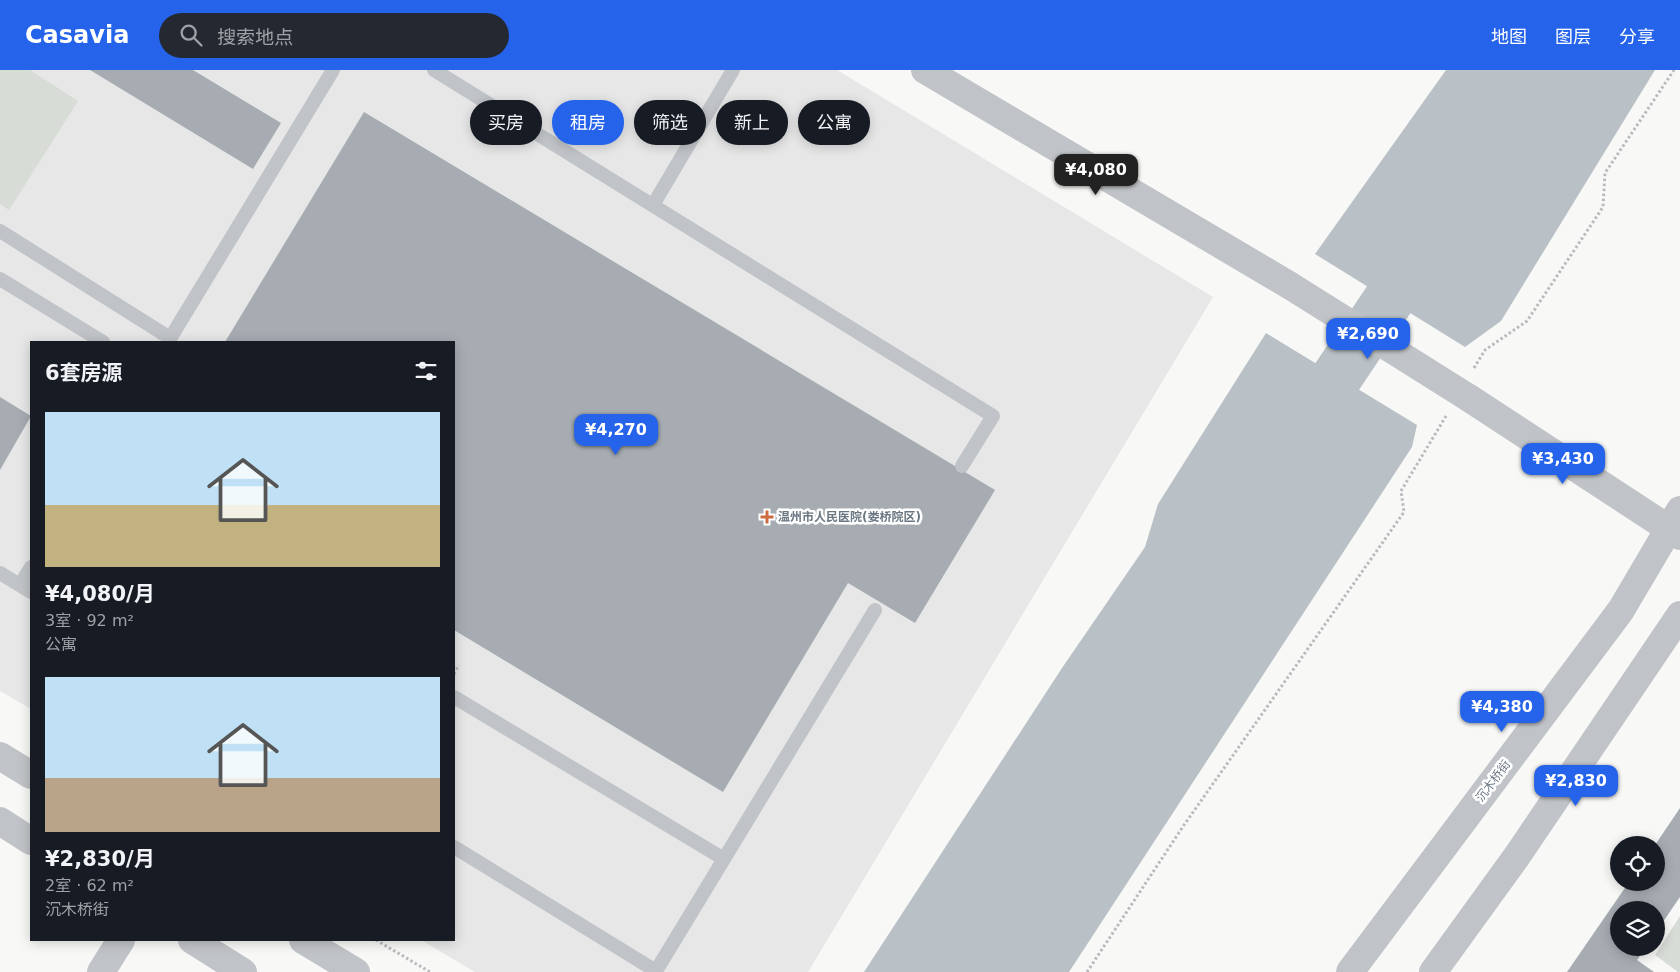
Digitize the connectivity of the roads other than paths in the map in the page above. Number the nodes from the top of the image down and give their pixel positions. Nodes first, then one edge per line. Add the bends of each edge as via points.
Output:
1 (333, 70) edge
2 (434, 70) edge
3 (733, 70) edge
4 (925, 70) edge
5 (652, 205) junction
6 (0, 231) edge
7 (0, 278) edge
8 (169, 340) edge
9 (101, 341) edge
10 (962, 466) dead end
11 (1676, 525) edge
12 (30, 571) edge
13 (0, 573) edge
14 (26, 588) edge
15 (875, 610) dead end
16 (1680, 615) edge
17 (455, 698) edge
18 (0, 756) edge
19 (30, 774) edge
20 (0, 821) edge
21 (30, 840) edge
22 (455, 848) edge
23 (724, 859) junction
24 (120, 941) edge
25 (194, 941) edge
26 (305, 941) edge
27 (101, 972) edge
28 (243, 972) edge
29 (356, 972) edge
30 (1350, 972) edge
31 (1433, 972) edge

1 - 8 lane
2 - 5 lane
3 - 5 lane
4 - 11 street, bridge via 1289,285
5 - 10 lane via 993,416
6 - 8 lane
7 - 9 lane
11 - 30 street, 沉木桥街 via 1621,610
12 - 14 lane
13 - 14 lane
15 - 23 lane
16 - 31 street via 1517,856
17 - 23 lane
18 - 19 street
20 - 21 street
22 - 23 lane via 656,970
24 - 27 street
25 - 28 street
26 - 29 street

